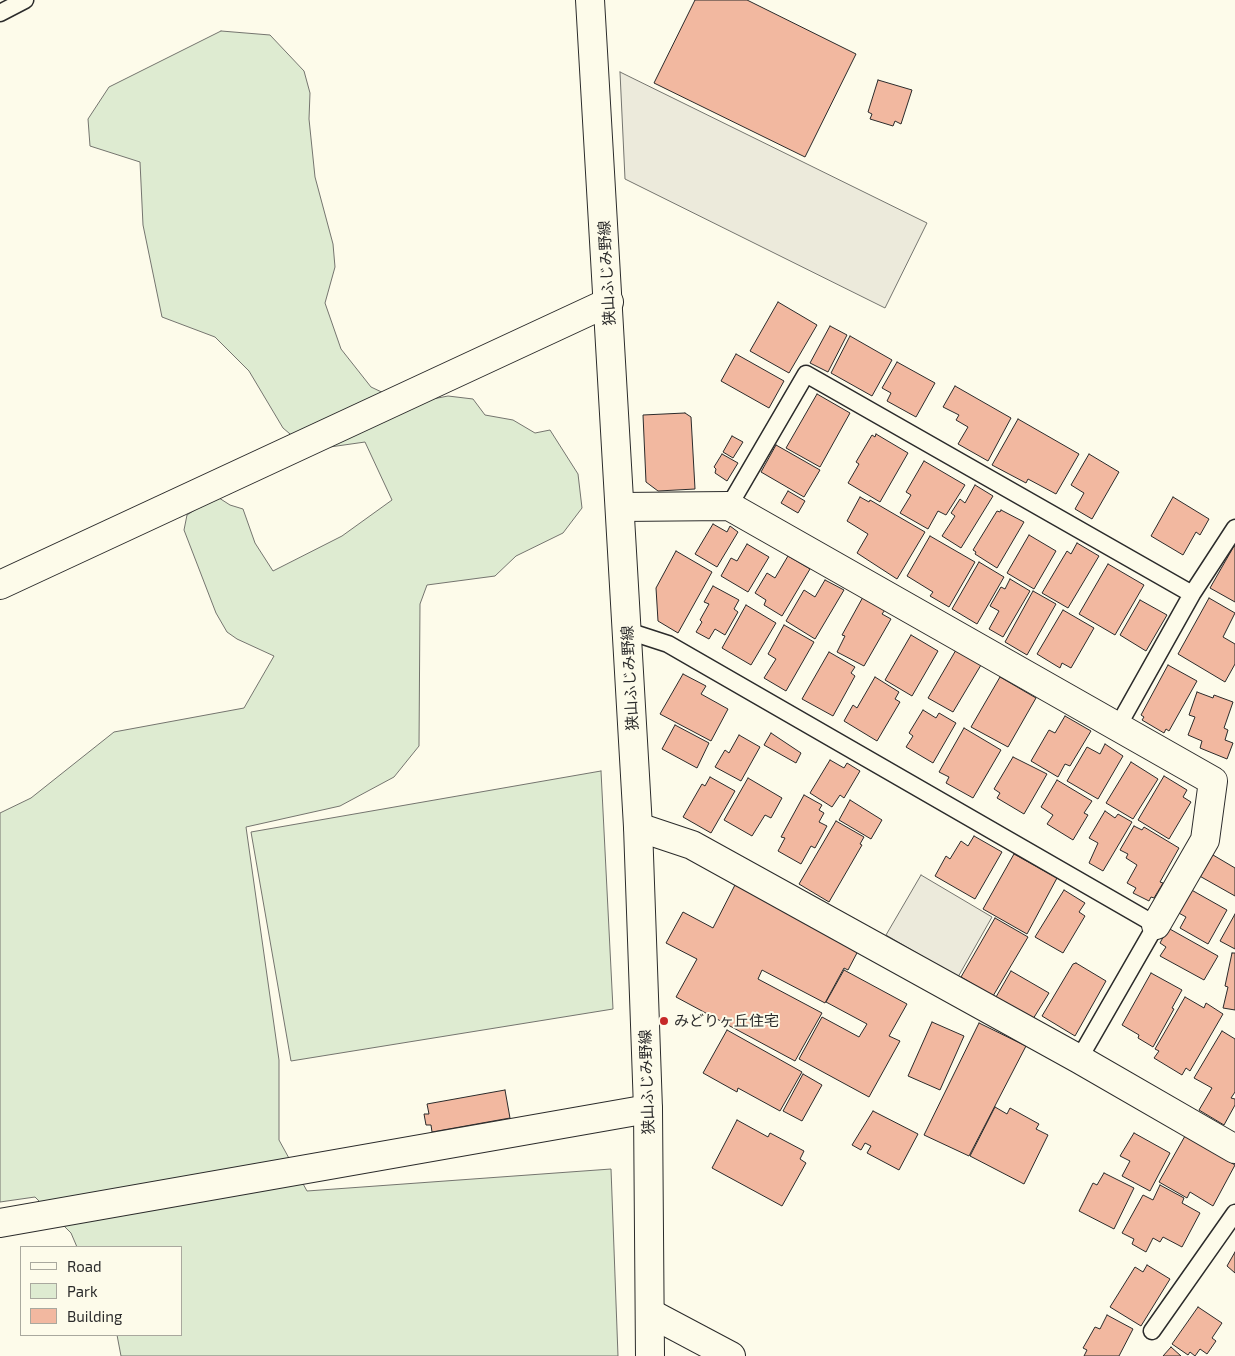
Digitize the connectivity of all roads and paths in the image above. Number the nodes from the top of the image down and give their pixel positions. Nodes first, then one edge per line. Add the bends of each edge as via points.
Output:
1 (25, 0) edge
2 (590, 0) edge
3 (0, 13) edge
4 (608, 302) junction
5 (729, 506) junction
6 (621, 507) junction
7 (1235, 528) edge
8 (0, 585) edge
9 (1192, 594) junction
10 (628, 631) junction
11 (1118, 726) junction
12 (638, 827) junction
13 (1156, 924) junction
14 (1079, 1058) junction
15 (648, 1109) junction
16 (1235, 1149) edge
17 (1235, 1213) edge
18 (0, 1223) edge
19 (650, 1313) junction
20 (1152, 1331) dead end
21 (650, 1356) edge
22 (731, 1356) edge

1 - 3 lane
2 - 4 street, 狭山ふじみ野線
4 - 6 street, 狭山ふじみ野線
4 - 8 street
5 - 6 street
5 - 9 lane via 806,374
5 - 11 street
6 - 10 street, 狭山ふじみ野線
7 - 9 lane
9 - 11 lane
10 - 12 street, 狭山ふじみ野線
10 - 13 lane via 668,644
11 - 13 street via 1213,781 1205,840
12 - 14 street via 692,845
12 - 15 street, 狭山ふじみ野線
13 - 14 lane
14 - 16 street
15 - 18 street
15 - 19 street, 狭山ふじみ野線
17 - 20 lane
19 - 21 street, 狭山ふじみ野線
19 - 22 street

